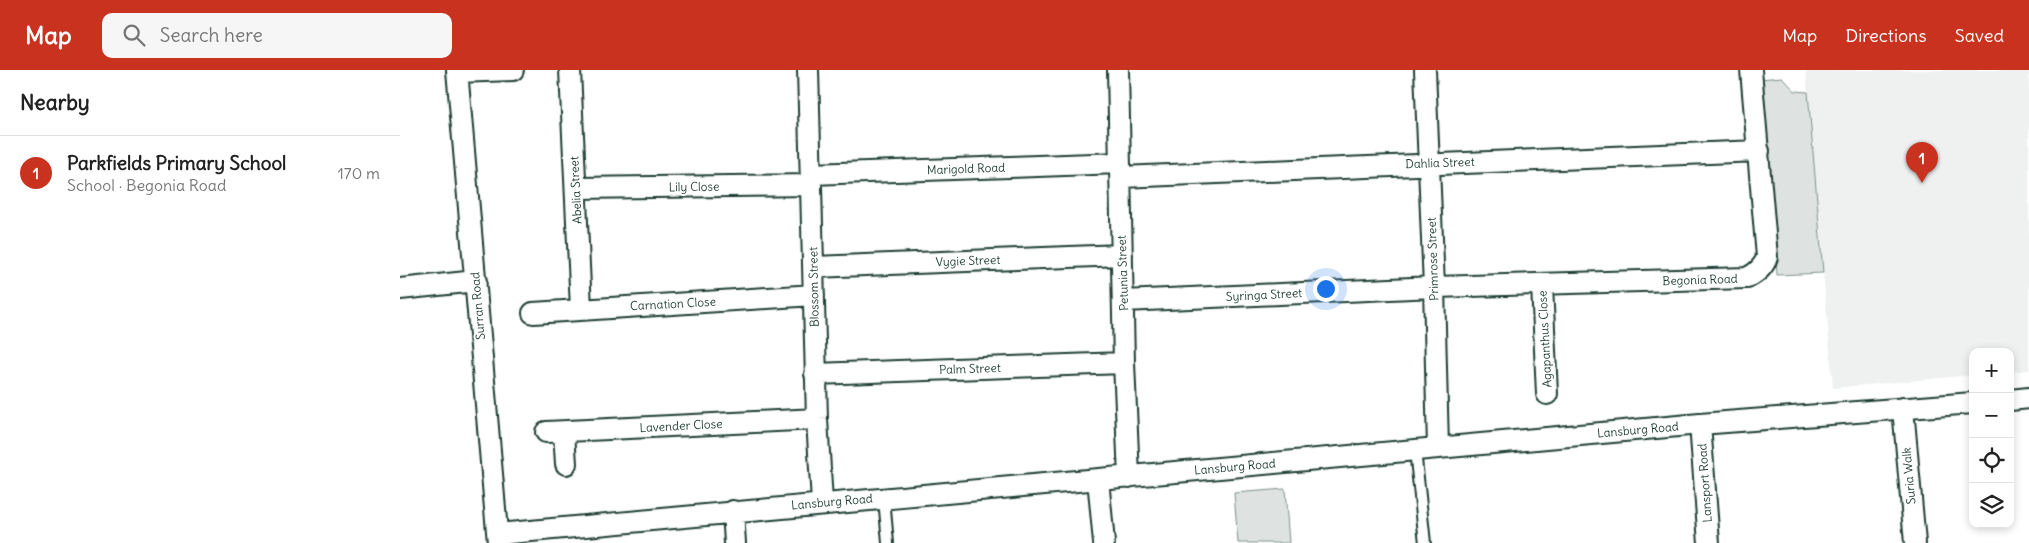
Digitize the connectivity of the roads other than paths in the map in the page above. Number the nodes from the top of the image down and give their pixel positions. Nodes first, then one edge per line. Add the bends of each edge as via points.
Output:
1 (513, 70) edge
2 (570, 70) edge
3 (808, 70) edge
4 (1118, 70) edge
5 (1425, 70) edge
6 (1751, 70) edge
7 (457, 71) edge
8 (1759, 151) junction
9 (1430, 163) junction
10 (1121, 170) junction
11 (811, 180) junction
12 (576, 188) junction
13 (1122, 255) junction
14 (814, 267) junction
15 (476, 281) junction
16 (1542, 284) junction
17 (1434, 287) junction
18 (400, 288) edge
19 (814, 295) junction
20 (1124, 301) junction
21 (581, 309) junction
22 (533, 313) dead end
23 (1124, 363) junction
24 (815, 374) junction
25 (1547, 394) dead end
26 (2029, 398) edge
27 (2014, 400) edge
28 (1969, 403) edge
29 (1903, 408) junction
30 (817, 419) junction
31 (1700, 424) junction
32 (1438, 448) junction
33 (1415, 450) junction
34 (566, 464) dead end
35 (1130, 477) junction
36 (1098, 479) junction
37 (884, 498) junction
38 (822, 503) junction
39 (733, 511) junction
40 (498, 538) edge
41 (735, 543) edge
42 (888, 543) edge
43 (1104, 543) edge
44 (1425, 543) edge
45 (1709, 543) edge
46 (1915, 543) edge

1 - 7 street
2 - 12 street, Abelia Street
3 - 11 street, Blossom Street
4 - 10 street, Petunia Street
5 - 9 street, Primrose Street
6 - 8 street, Begonia Road
7 - 15 street, Surran Road
8 - 9 street, Dahlia Street
8 - 16 street, Begonia Road via 1767,257 1765,264 1753,275 1737,280
9 - 10 street, Dahlia Street
9 - 17 street, Primrose Street
10 - 11 street, Marigold Road
10 - 13 street, Petunia Street
11 - 12 street, Lily Close
11 - 14 street, Blossom Street
12 - 21 street, Abelia Street
13 - 14 street, Vygie Street
13 - 20 street, Petunia Street
14 - 19 street, Blossom Street
15 - 18 street
15 - 40 street, Surran Road
16 - 17 street, Begonia Road
16 - 25 street, Agapanthus Close
17 - 20 street, Syringa Street
17 - 32 street, Primrose Street
19 - 21 street, Carnation Close
19 - 24 street, Blossom Street
20 - 23 street, Petunia Street
21 - 22 street, Carnation Close
23 - 24 street, Palm Street
23 - 35 street, Petunia Street
24 - 30 street, Blossom Street
26 - 27 street
28 - 29 street, Lansburg Road
29 - 31 street, Lansburg Road
29 - 46 street, Suria Walk
30 - 34 street, Lavender Close via 555,432
30 - 38 street, Blossom Street
31 - 32 street, Lansburg Road
31 - 45 street, Lansport Road
32 - 33 street, Lansburg Road
33 - 35 street, Lansburg Road
33 - 44 lane
35 - 36 street, Lansburg Road
36 - 37 street, Lansburg Road
36 - 43 street
37 - 38 street, Lansburg Road
37 - 42 lane
38 - 39 street, Lansburg Road
39 - 40 street, Lansburg Road
39 - 41 street

